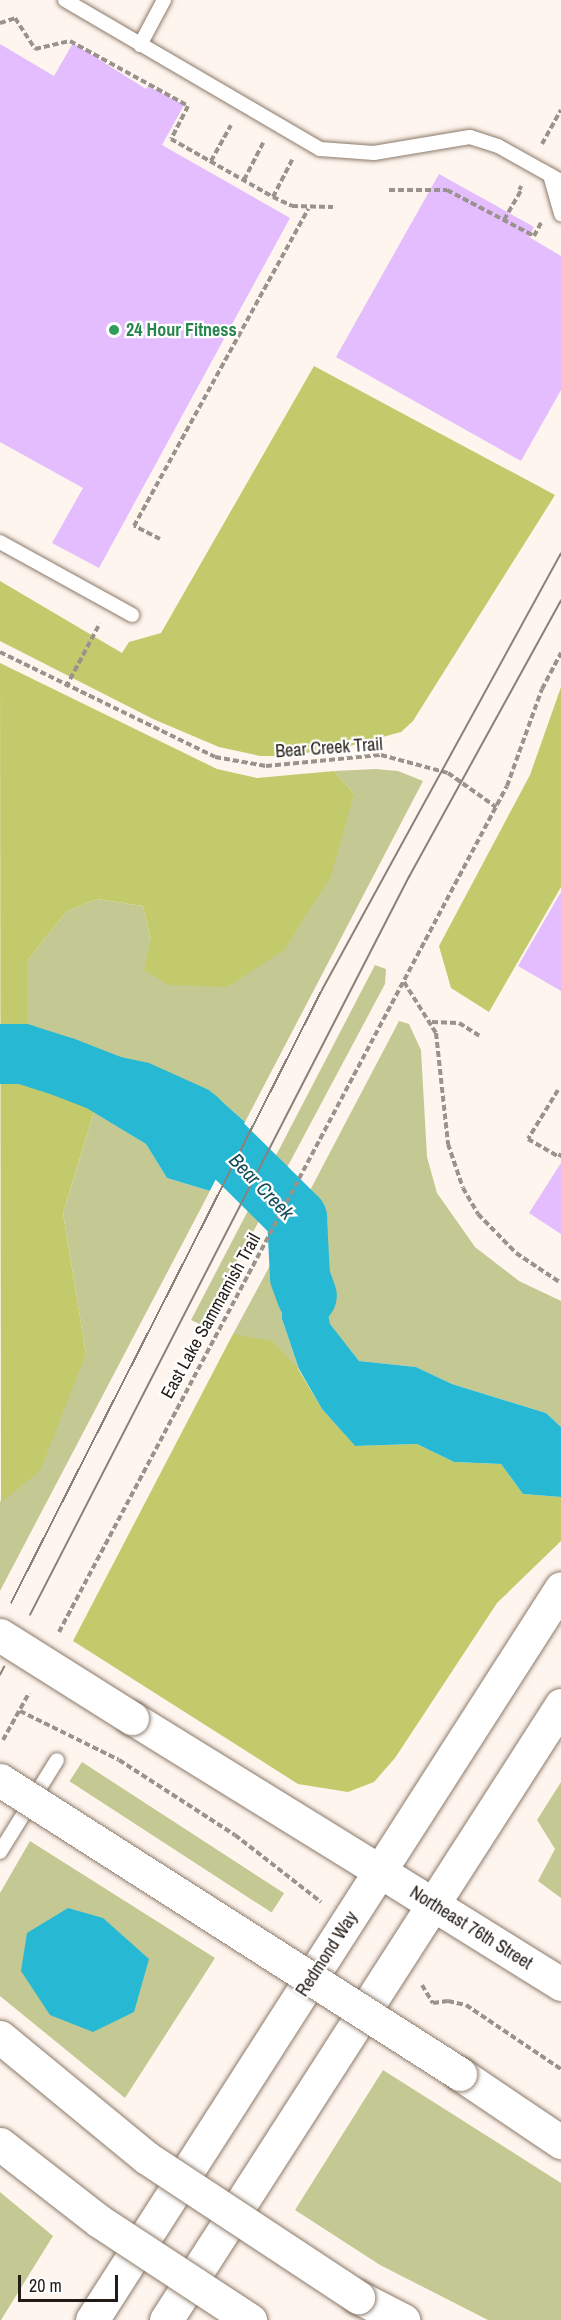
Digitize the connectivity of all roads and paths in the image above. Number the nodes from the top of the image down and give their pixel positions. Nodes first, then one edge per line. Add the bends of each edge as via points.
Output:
1 (65, 0) edge
2 (164, 0) edge
3 (0, 23) edge
4 (140, 45) junction
5 (242, 105) junction
6 (274, 123) junction
7 (303, 140) junction
8 (211, 161) junction
9 (555, 178) edge
10 (244, 180) junction
11 (522, 189) dead end
12 (389, 190) dead end
13 (273, 197) junction
14 (333, 207) dead end
15 (308, 209) junction
16 (561, 214) edge
17 (545, 215) dead end
18 (504, 220) junction
19 (160, 539) dead end
20 (0, 542) edge
21 (110, 603) junction
22 (132, 615) dead end
23 (0, 652) edge
24 (561, 653) edge
25 (66, 687) junction
26 (496, 807) junction
27 (404, 982) junction
28 (432, 1022) junction
29 (481, 1037) dead end
30 (558, 1090) dead end
31 (561, 1154) edge
32 (561, 1283) edge
33 (561, 1588) edge
34 (59, 1632) dead end
35 (0, 1635) edge
36 (33, 1685) dead end
37 (561, 1705) edge
38 (20, 1711) junction
39 (3, 1740) dead end
40 (57, 1760) dead end
41 (0, 1780) edge
42 (0, 1852) edge
43 (381, 1872) junction
44 (307, 1891) dead end
45 (433, 1904) junction
46 (561, 1984) edge
47 (433, 2003) dead end
48 (0, 2037) edge
49 (561, 2069) edge
50 (561, 2142) edge
51 (0, 2144) edge
52 (92, 2320) edge
53 (166, 2320) edge
54 (250, 2320) edge
55 (403, 2320) edge

1 - 4 lane
2 - 4 lane
3 - 8 path via 15,18 35,49 70,41 188,106 171,139
4 - 5 lane
5 - 6 lane
5 - 8 path
6 - 7 lane
6 - 10 path
7 - 9 lane via 320,149 374,153 470,137 498,146
7 - 13 path
8 - 10 path
9 - 16 lane
10 - 13 path
11 - 18 path
12 - 18 path via 447,190
13 - 15 path
14 - 15 path
15 - 19 path via 134,526
17 - 18 path via 534,236
20 - 21 lane
21 - 22 lane
21 - 25 path
23 - 25 path, Bear Creek Trail
24 - 26 path via 542,689 515,768
25 - 26 path, Bear Creek Trail via 215,757 266,766 381,754 448,773
26 - 27 path
27 - 28 path
27 - 34 path, East Lake Sammamish Trail
28 - 29 path via 459,1023
28 - 32 path via 439,1045 448,1144 463,1188 478,1214 516,1253
30 - 31 path via 528,1139 559,1157
33 - 43 main road, Redmond Way
35 - 43 main road, Northeast 76th Street, bridge
36 - 38 path
37 - 45 main road
38 - 39 path
38 - 44 path via 119,1760 235,1835
40 - 42 lane
41 - 50 main road, bridge
43 - 45 main road, Northeast 76th Street
43 - 52 main road, Redmond Way
45 - 46 main road, Northeast 76th Street
45 - 53 main road
47 - 49 path via 448,2001 466,2006
48 - 55 main road, bridge via 147,2158 358,2297
51 - 54 main road, bridge via 99,2221

